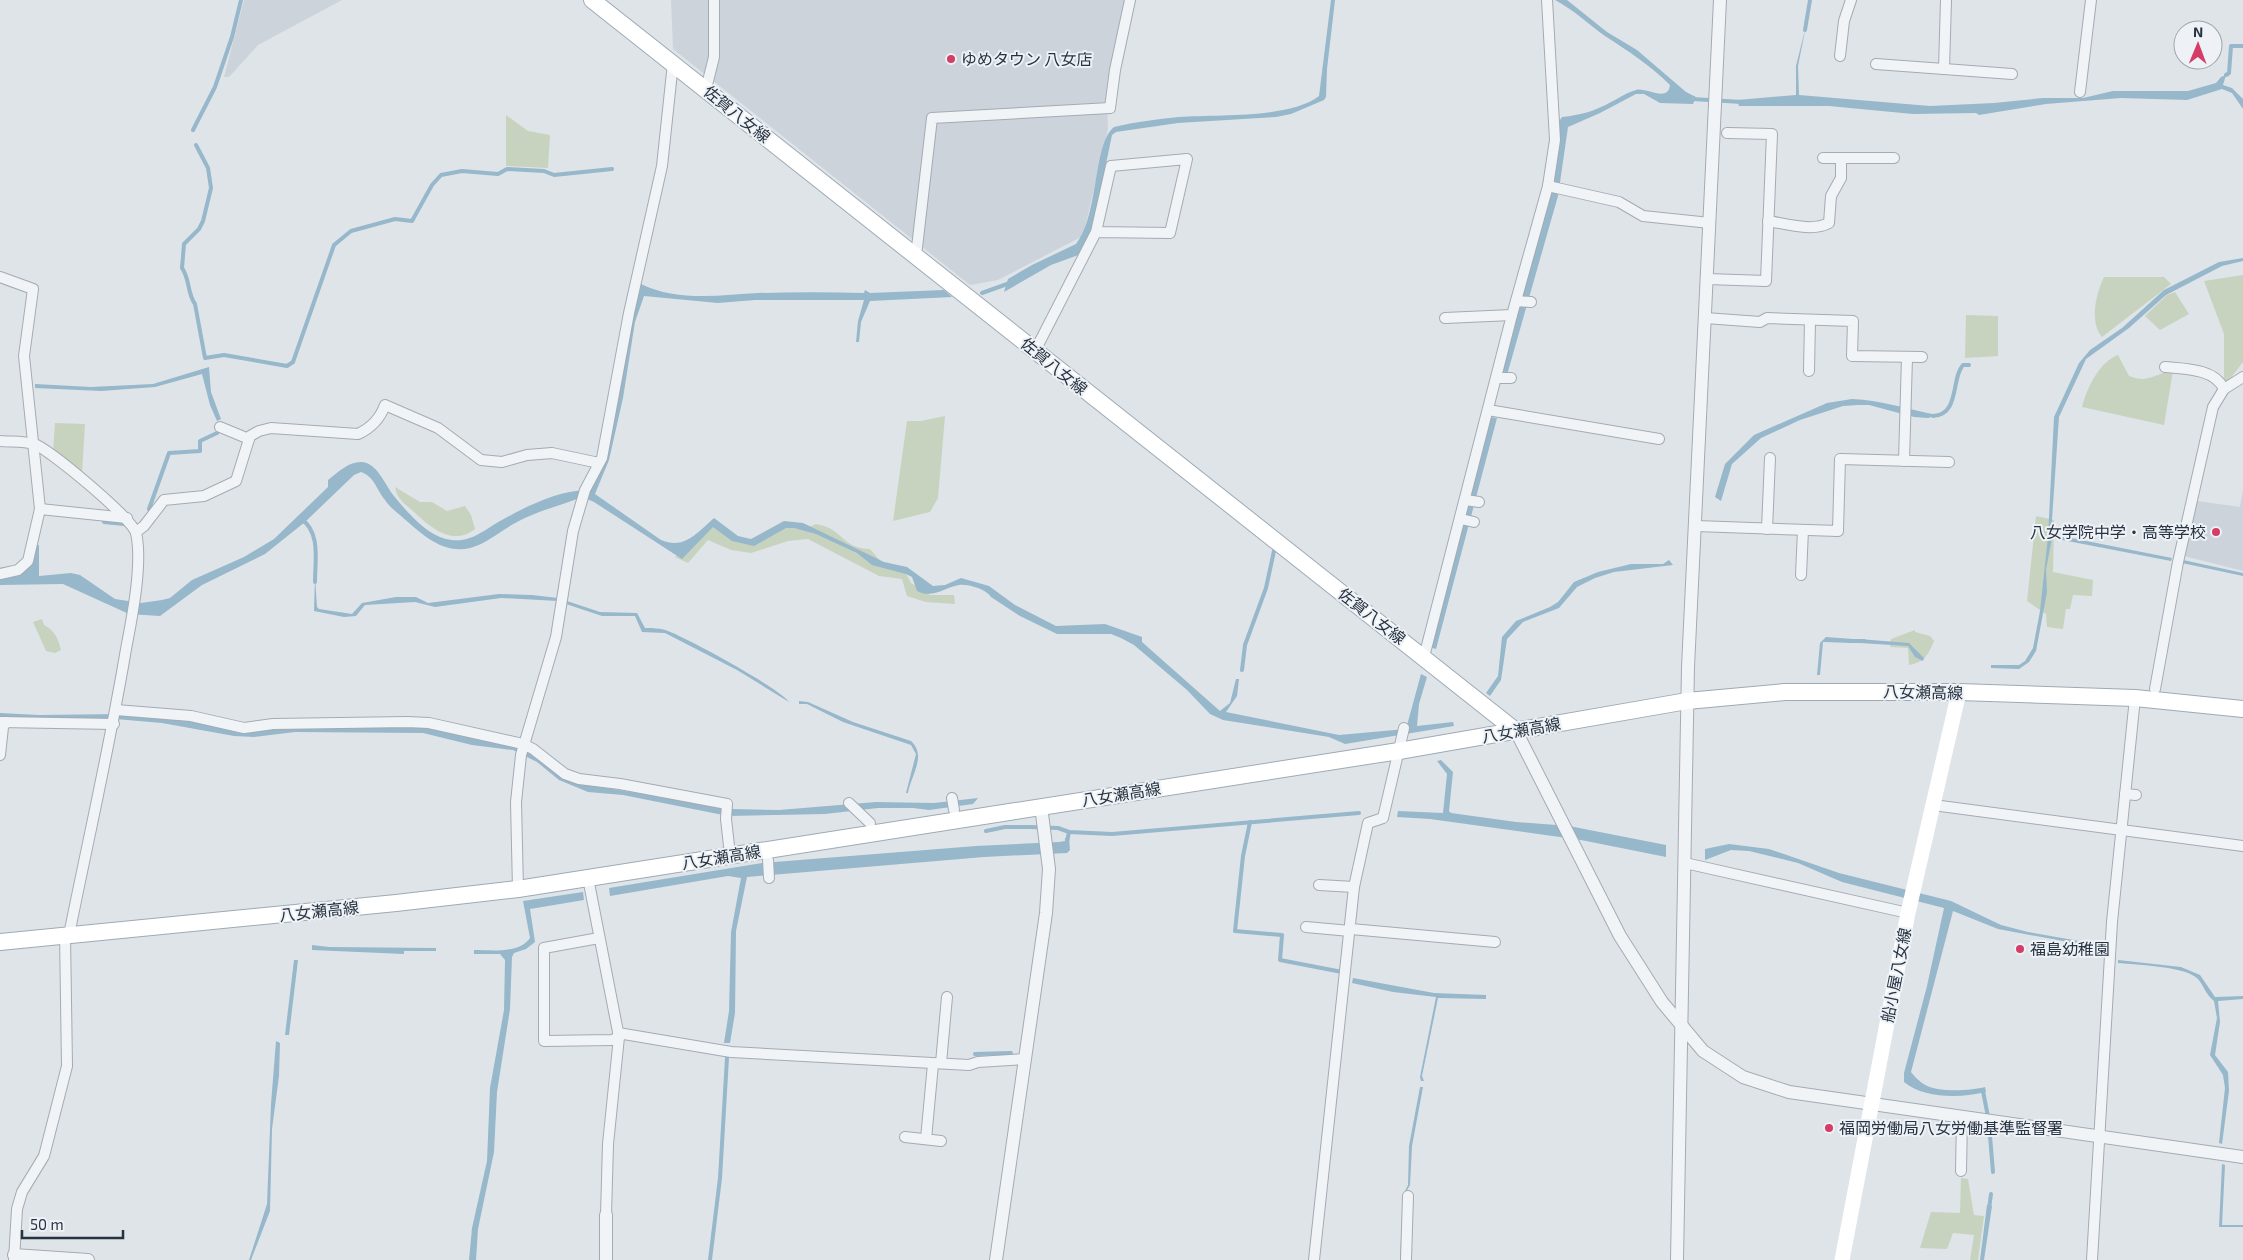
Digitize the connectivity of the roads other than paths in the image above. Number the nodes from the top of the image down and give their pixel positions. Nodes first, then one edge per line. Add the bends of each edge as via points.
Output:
1 (592, 0) edge
2 (714, 0) edge
3 (1130, 0) edge
4 (1546, 0) edge
5 (1720, 0) edge
6 (1851, 0) edge
7 (1946, 0) edge
8 (2091, 0) edge
9 (1840, 56) dead end
10 (674, 63) junction
11 (1876, 64) dead end
12 (1944, 69) junction
13 (2012, 74) dead end
14 (706, 89) junction
15 (2080, 92) dead end
16 (1727, 133) dead end
17 (1823, 158) dead end
18 (1841, 158) junction
19 (1894, 158) dead end
20 (1548, 186) junction
21 (1768, 221) junction
22 (1710, 223) junction
23 (1096, 232) junction
24 (916, 256) junction
25 (0, 277) edge
26 (1707, 279) junction
27 (1516, 301) junction
28 (1531, 302) dead end
29 (1512, 315) junction
30 (1446, 318) dead end
31 (1705, 318) junction
32 (1810, 320) junction
33 (1035, 351) junction
34 (1907, 357) junction
35 (1922, 357) dead end
36 (2165, 367) dead end
37 (1809, 371) dead end
38 (2243, 377) edge
39 (1496, 378) junction
40 (1511, 378) dead end
41 (2224, 389) junction
42 (1488, 410) junction
43 (220, 427) dead end
44 (250, 439) junction
45 (1659, 440) dead end
46 (0, 441) edge
47 (35, 444) junction
48 (1770, 458) dead end
49 (1904, 461) junction
50 (1949, 462) dead end
51 (599, 463) junction
52 (1466, 500) junction
53 (1478, 502) dead end
54 (40, 509) junction
55 (127, 518) junction
56 (1461, 520) junction
57 (1474, 522) dead end
58 (1696, 526) junction
59 (1767, 529) junction
60 (1803, 530) junction
61 (136, 532) junction
62 (0, 574) edge
63 (1801, 575) dead end
64 (1424, 657) junction
65 (2155, 690) dead end
66 (1959, 692) junction
67 (2134, 698) junction
68 (1687, 701) junction
69 (2243, 709) edge
70 (115, 717) junction
71 (3, 722) edge
72 (1516, 731) junction
73 (1402, 738) junction
74 (522, 749) junction
75 (0, 754) edge
76 (952, 798) dead end
77 (1933, 805) junction
78 (853, 806) dead end
79 (954, 810) dead end
80 (1042, 813) junction
81 (870, 823) dead end
82 (2122, 829) junction
83 (729, 846) dead end
84 (2243, 846) edge
85 (768, 860) dead end
86 (1685, 863) junction
87 (588, 878) junction
88 (769, 878) dead end
89 (1318, 885) dead end
90 (1354, 887) junction
91 (518, 888) junction
92 (1908, 913) junction
93 (1306, 927) dead end
94 (1350, 930) junction
95 (67, 935) junction
96 (599, 938) junction
97 (0, 942) edge
98 (1495, 942) dead end
99 (947, 997) dead end
100 (1680, 1026) junction
101 (618, 1035) junction
102 (1025, 1059) junction
103 (937, 1064) junction
104 (1871, 1104) junction
105 (1962, 1117) junction
106 (2100, 1136) junction
107 (905, 1137) dead end
108 (926, 1139) junction
109 (941, 1141) dead end
110 (2243, 1157) edge
111 (1961, 1172) dead end
112 (1408, 1196) dead end
113 (606, 1215) joint
114 (14, 1258) edge
115 (88, 1260) edge
116 (606, 1260) edge
117 (996, 1260) edge
118 (1314, 1260) edge
119 (1406, 1260) edge
120 (1677, 1260) edge
121 (1842, 1260) edge
122 (2092, 1260) edge

1 - 10 main road, 佐賀八女線
2 - 14 street via 714,57
3 - 24 street via 1110,108 932,118
4 - 20 street via 1555,140
5 - 22 street
6 - 9 street via 1844,21
7 - 12 street
8 - 15 street
10 - 14 main road, 佐賀八女線
10 - 51 street via 662,166
11 - 12 street
12 - 13 street
14 - 24 main road, 佐賀八女線
16 - 21 street via 1772,134
17 - 18 street
18 - 19 street
18 - 21 street via 1841,178 1831,196 1829,223 1800,226
20 - 22 street via 1619,202 1642,216
20 - 27 street
21 - 26 street via 1766,281
22 - 26 street
23 - 23 street via 1111,166 1187,159 1170,233
23 - 33 street
24 - 33 main road, 佐賀八女線
25 - 47 street via 33,289 24,356
26 - 31 street
27 - 28 street
27 - 29 street
29 - 30 street
29 - 39 street
31 - 32 street via 1760,322 1767,318
31 - 58 street
32 - 34 street via 1853,321 1852,356
32 - 37 street
33 - 64 main road, 佐賀八女線
34 - 35 street
34 - 49 street
36 - 41 street via 2209,374
38 - 41 street
39 - 40 street
39 - 42 street
41 - 65 street via 2213,407 2203,447
42 - 45 street
42 - 52 street
43 - 44 street
44 - 51 street via 259,431 271,428 358,434 369,428 385,405 438,428 481,460 502,462 552,453
44 - 61 street via 236,481 204,496 164,500
46 - 47 street
47 - 54 street
47 - 55 street
48 - 59 street
49 - 50 street
49 - 60 street via 1840,459 1838,531
51 - 74 street via 584,494 564,580 556,637
52 - 53 street
52 - 56 street
54 - 55 street
54 - 62 street via 28,561 18,570
55 - 61 street
56 - 57 street
56 - 64 street
58 - 59 street
58 - 68 street
59 - 60 street
60 - 63 street
61 - 70 street via 133,609
64 - 72 main road, 佐賀八女線
66 - 67 main road, 八女瀬高線
66 - 68 main road, 八女瀬高線 via 1785,692
66 - 77 main road, 船小屋八女線
67 - 69 main road, 八女瀬高線
67 - 82 street via 2130,794
68 - 72 main road, 八女瀬高線
68 - 86 street
70 - 71 street
70 - 74 street via 191,716 244,728 283,724 407,722 429,724
70 - 95 street
71 - 75 street
72 - 73 main road, 八女瀬高線
72 - 100 street via 1620,936
73 - 80 main road, 八女瀬高線
73 - 90 street via 1383,818 1368,823
74 - 83 street via 533,749 565,774 579,779 727,804
74 - 91 street via 516,802
76 - 79 street
77 - 82 street
77 - 92 main road, 船小屋八女線
78 - 81 street
80 - 87 main road, 八女瀬高線
80 - 102 street via 1048,858 1046,913
82 - 84 street
82 - 106 street via 2106,1006
85 - 88 street
86 - 92 street
86 - 100 street
87 - 91 main road, 八女瀬高線
87 - 96 street
89 - 90 street
90 - 94 street
91 - 95 main road, 八女瀬高線
92 - 104 main road, 船小屋八女線
93 - 94 street
94 - 98 street
94 - 118 street
95 - 97 main road, 八女瀬高線
95 - 114 street via 67,1066 44,1156 22,1192 17,1210
96 - 101 street
96 - 101 street via 544,948 544,1040 612,1040
99 - 103 street
100 - 104 street via 1703,1051 1743,1077 1789,1092
100 - 120 street
101 - 103 street via 731,1052
101 - 113 street via 608,1144
102 - 103 street via 969,1065
102 - 117 street
103 - 108 street
104 - 105 street
104 - 121 main road, 船小屋八女線
105 - 106 street
105 - 111 street
106 - 110 street
106 - 122 street
107 - 108 street
108 - 109 street
112 - 119 street
113 - 116 street
114 - 115 street

